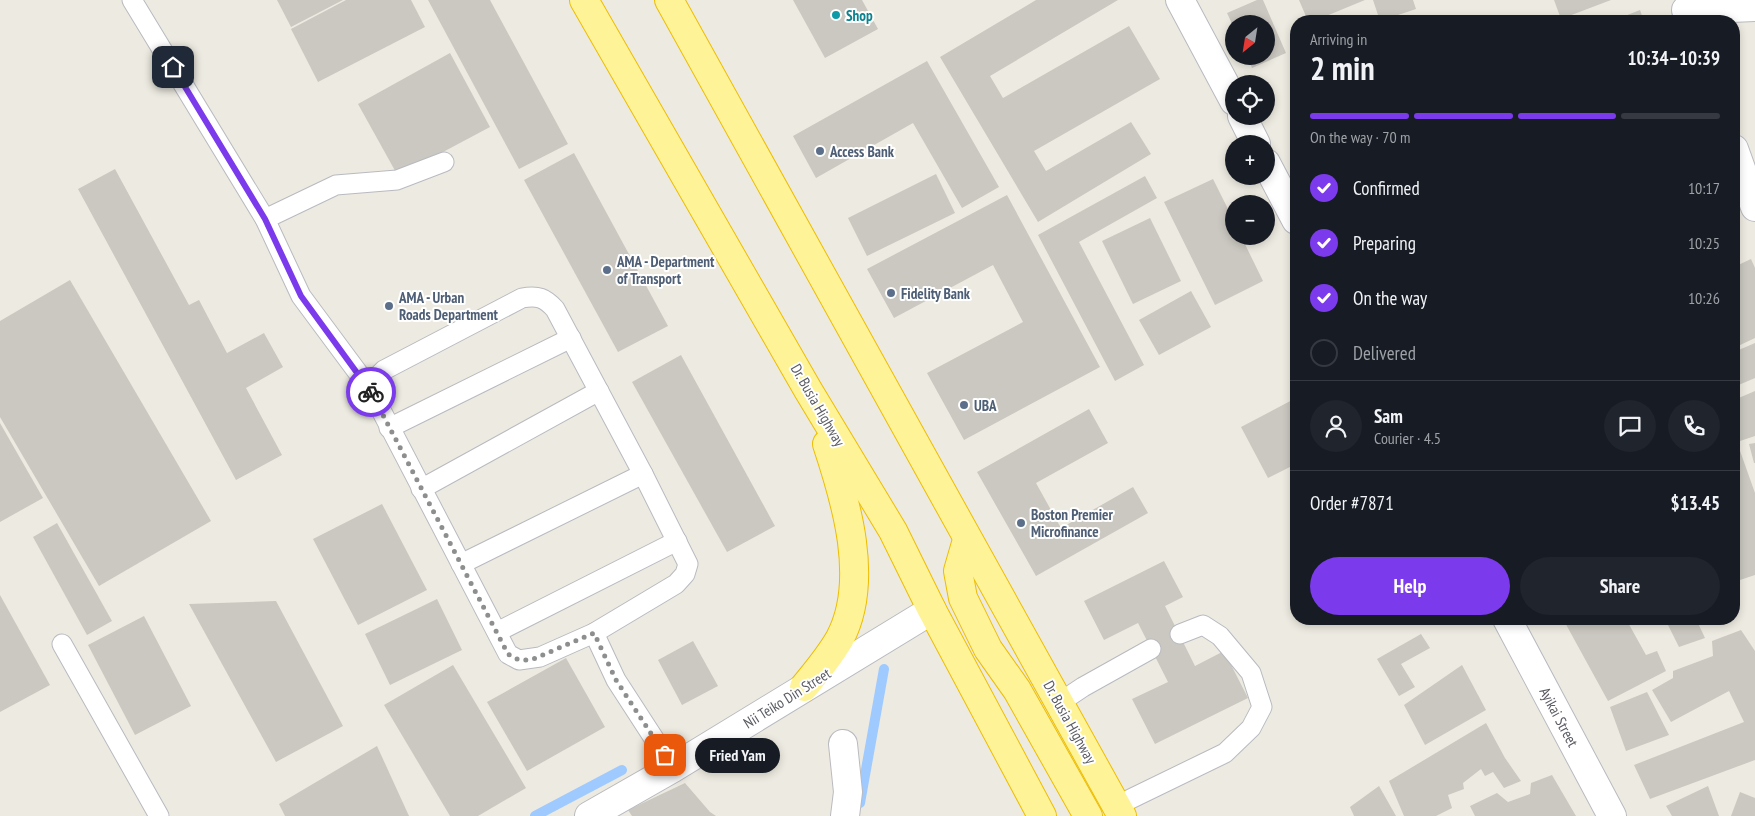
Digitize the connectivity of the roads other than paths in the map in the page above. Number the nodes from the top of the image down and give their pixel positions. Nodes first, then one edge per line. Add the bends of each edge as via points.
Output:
1 (132, 0) edge
2 (584, 0) edge
3 (668, 0) edge
4 (1180, 0) edge
5 (1755, 7) edge
6 (1687, 10) edge
7 (1225, 84) edge
8 (444, 162) dead end
9 (1740, 166) edge
10 (1275, 180) edge
11 (1755, 207) edge
12 (1290, 209) edge
13 (265, 219) junction
14 (571, 338) junction
15 (370, 390) junction
16 (808, 390) junction
17 (599, 392) junction
18 (389, 428) junction
19 (643, 474) junction
20 (421, 489) junction
21 (967, 540) junction
22 (677, 541) junction
23 (461, 564) junction
24 (932, 610) junction
25 (1510, 625) edge
26 (497, 632) junction
27 (594, 633) junction
28 (1180, 634) dead end
29 (62, 644) dead end
30 (1151, 649) dead end
31 (804, 687) junction
32 (1060, 703) junction
33 (843, 744) dead end
34 (673, 768) junction
35 (1119, 811) edge
36 (159, 816) edge
37 (589, 816) edge
38 (844, 816) edge
39 (1042, 816) edge
40 (1088, 816) edge
41 (1612, 816) edge

1 - 13 lane
2 - 16 highway, Dr. Busia Highway
3 - 21 highway, Dr. Busia Highway
4 - 7 street
5 - 6 street
8 - 13 lane via 398,180 336,185
9 - 11 street
10 - 12 street
13 - 15 lane via 301,296
14 - 15 lane via 556,309 546,299 535,296 522,298 384,370
14 - 17 lane
14 - 18 lane
15 - 18 lane
16 - 24 highway, Dr. Busia Highway via 893,531
16 - 31 highway via 844,496 852,544 854,596 841,636
17 - 19 lane
17 - 20 lane
18 - 20 lane
19 - 22 lane
19 - 23 lane
20 - 23 lane
21 - 32 highway, Dr. Busia Highway
21 - 40 highway via 958,571 963,598 988,649 1017,690
22 - 26 lane
22 - 27 lane via 688,564 685,574 676,584
23 - 26 lane
24 - 31 street, Nii Teiko Din Street
24 - 39 highway, Dr. Busia Highway
25 - 41 street, Ayikai Street
26 - 27 lane via 508,654 519,660 540,657
27 - 34 lane via 616,680
28 - 35 lane via 1203,625 1220,636 1251,673 1262,707 1251,728 1225,753
29 - 36 lane
30 - 32 lane
31 - 34 street, Nii Teiko Din Street
32 - 35 highway, Dr. Busia Highway
33 - 38 street via 848,792
34 - 37 street, Nii Teiko Din Street

